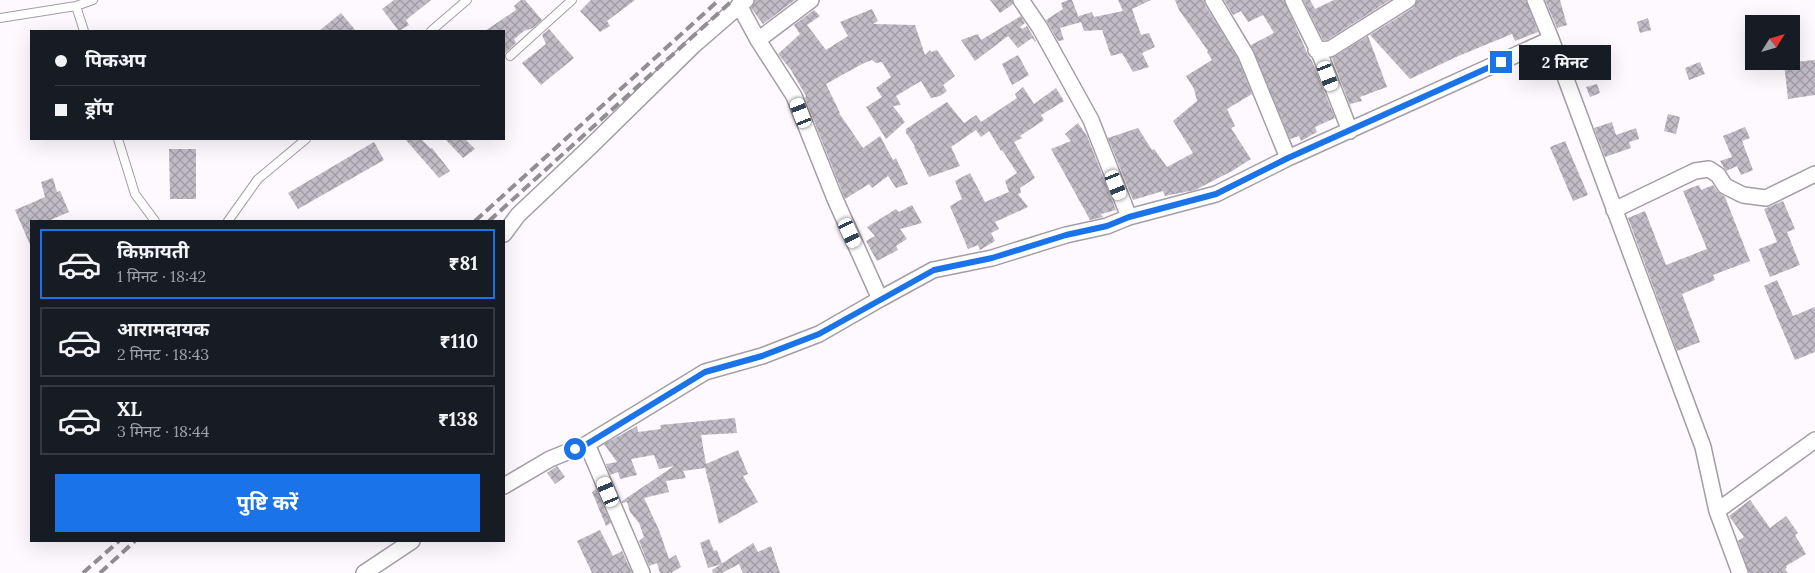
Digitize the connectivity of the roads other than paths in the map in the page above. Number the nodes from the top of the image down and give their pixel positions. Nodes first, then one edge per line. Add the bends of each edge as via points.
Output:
1 (93, 0) edge
2 (467, 0) edge
3 (572, 0) edge
4 (811, 0) edge
5 (1021, 0) edge
6 (1213, 0) edge
7 (1293, 0) edge
8 (1408, 0) edge
9 (1535, 0) edge
10 (743, 3) edge
11 (76, 6) junction
12 (0, 18) edge
13 (84, 30) edge
14 (432, 30) edge
15 (1551, 39) junction
16 (758, 40) junction
17 (1316, 50) junction
18 (510, 56) dead end
19 (1350, 131) junction
20 (118, 140) edge
21 (305, 140) edge
22 (1288, 158) junction
23 (1815, 174) edge
24 (1614, 210) junction
25 (1129, 217) junction
26 (153, 220) edge
27 (229, 220) edge
28 (505, 233) edge
29 (880, 299) junction
30 (1815, 440) edge
31 (587, 444) junction
32 (505, 485) edge
33 (1717, 511) junction
34 (410, 542) edge
35 (364, 573) edge
36 (642, 573) edge
37 (1740, 573) edge

1 - 11 lane
2 - 14 lane
3 - 18 lane
4 - 16 street
5 - 25 street via 1091,120
6 - 22 street via 1246,54
7 - 17 street
8 - 17 street via 1330,49
9 - 15 street
10 - 16 street
10 - 28 street via 694,45 518,215
11 - 12 lane
11 - 13 lane
15 - 19 street
15 - 24 street
16 - 29 street via 794,96 835,200
17 - 19 street
19 - 22 street
20 - 26 lane via 135,194
21 - 27 lane via 258,179
22 - 25 street via 1216,194
23 - 24 street via 1766,198 1743,195 1726,186 1709,169 1695,171
24 - 33 street via 1703,447
25 - 29 street via 992,258 934,270
29 - 31 street via 819,334 762,356 705,372
30 - 33 street
31 - 32 street via 550,459
31 - 36 street
33 - 37 street
34 - 35 street

